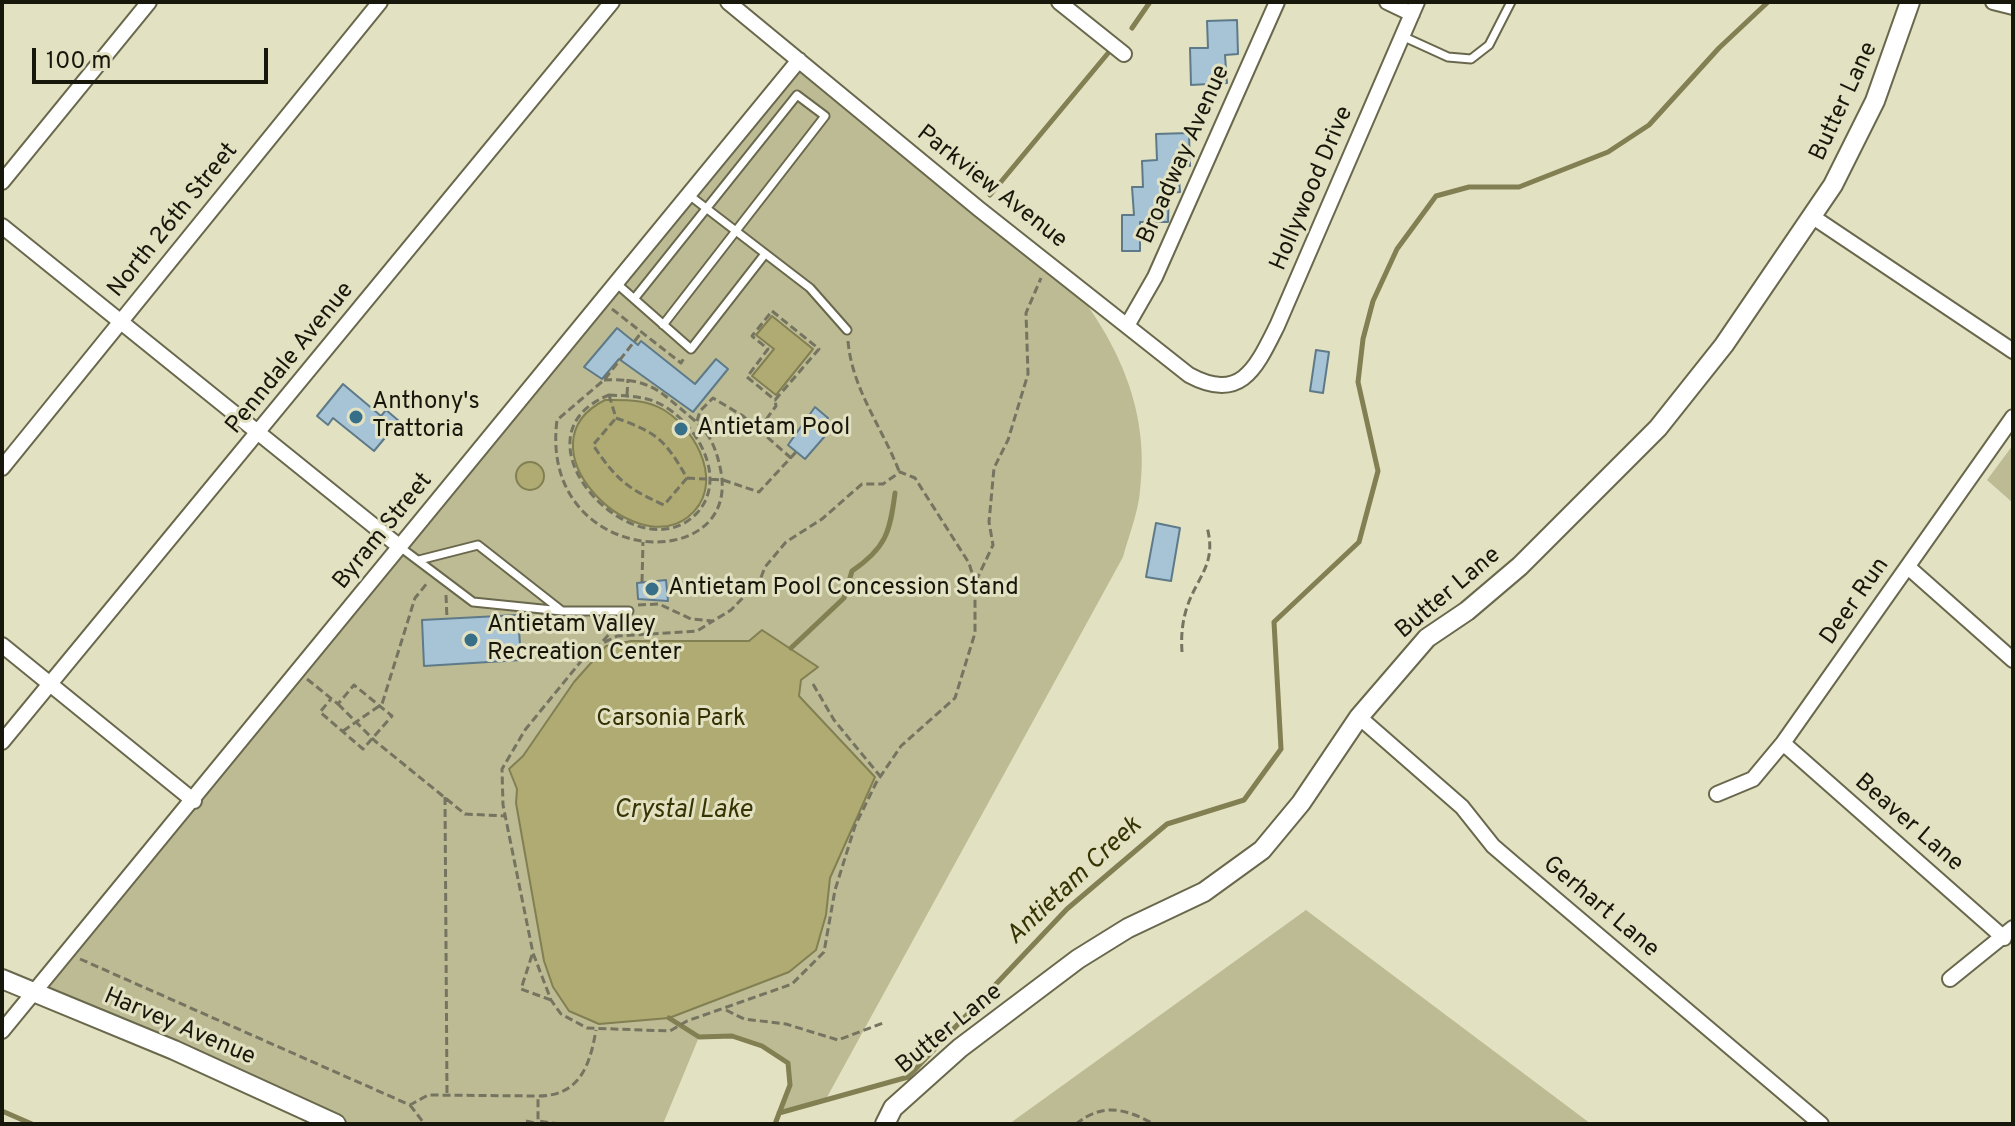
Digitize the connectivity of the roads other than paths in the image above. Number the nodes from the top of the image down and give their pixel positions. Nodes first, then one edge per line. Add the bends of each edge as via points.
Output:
1 (149, 2) edge
2 (380, 2) edge
3 (612, 2) edge
4 (728, 2) edge
5 (1059, 2) edge
6 (1277, 2) edge
7 (1387, 2) edge
8 (1511, 2) edge
9 (1910, 2) edge
10 (1993, 2) edge
11 (2013, 7) edge
12 (1414, 8) edge
13 (1402, 36) junction
14 (1124, 54) dead end
15 (799, 60) junction
16 (2, 182) edge
17 (689, 195) junction
18 (707, 208) junction
19 (1813, 217) junction
20 (2, 226) edge
21 (735, 231) junction
22 (765, 254) junction
23 (616, 283) junction
24 (634, 299) junction
25 (121, 321) junction
26 (1128, 324) junction
27 (663, 325) junction
28 (847, 330) road end
29 (2013, 351) edge
30 (1236, 384) joint
31 (2013, 417) edge
32 (259, 433) junction
33 (2, 468) edge
34 (400, 547) junction
35 (419, 560) junction
36 (1908, 567) junction
37 (562, 611) junction
38 (629, 611) road end
39 (2, 645) edge
40 (2013, 660) edge
41 (50, 683) junction
42 (1359, 717) junction
43 (2, 742) edge
44 (1783, 743) junction
45 (1717, 794) dead end
46 (194, 801) junction
47 (2008, 933) edge
48 (2, 979) edge
49 (1950, 979) dead end
50 (31, 992) junction
51 (2, 1031) edge
52 (889, 1116) edge
53 (336, 1124) edge
54 (1821, 1124) edge

1 - 16 street
2 - 25 street, North 26th Street
3 - 32 street, Penndale Avenue
4 - 15 street, Parkview Avenue
5 - 14 street
6 - 26 street, Broadway Avenue via 1155,277
7 - 12 street
8 - 13 lane via 1489,45 1471,59 1448,57
9 - 19 street, Butter Lane via 1875,101
10 - 11 street
12 - 13 street, Hollywood Drive
13 - 30 street, Hollywood Drive via 1277,326 1262,355
15 - 17 street, Byram Street
15 - 26 street, Parkview Avenue
17 - 18 lane
17 - 23 street, Byram Street
18 - 21 lane
18 - 21 lane via 797,95 825,116
18 - 24 lane
19 - 29 street
19 - 42 street, Butter Lane via 1658,428 1520,566 1427,638
20 - 25 street
21 - 22 lane
21 - 27 lane
22 - 27 lane via 691,349
22 - 28 lane via 810,288
23 - 24 lane
23 - 34 street, Byram Street
24 - 27 lane
25 - 32 street
25 - 33 street, North 26th Street
26 - 30 street, Parkview Avenue via 1189,375 1208,385
31 - 36 street, Deer Run
32 - 34 street
32 - 41 street, Penndale Avenue
34 - 35 lane
34 - 46 street, Byram Street
35 - 37 lane via 473,602
35 - 37 lane via 478,545
36 - 40 street
36 - 44 street, Deer Run
37 - 38 lane
39 - 41 street
41 - 43 street, Penndale Avenue
41 - 46 street
42 - 52 street, Butter Lane via 1262,850 1204,892 1078,959 960,1048
42 - 54 street, Gerhart Lane via 1462,807 1493,846
44 - 45 street, Deer Run via 1753,779
44 - 47 street, Beaver Lane
46 - 50 street, Byram Street
47 - 49 street
48 - 50 street, Harvey Avenue
50 - 51 street, Byram Street
50 - 53 street, Harvey Avenue

